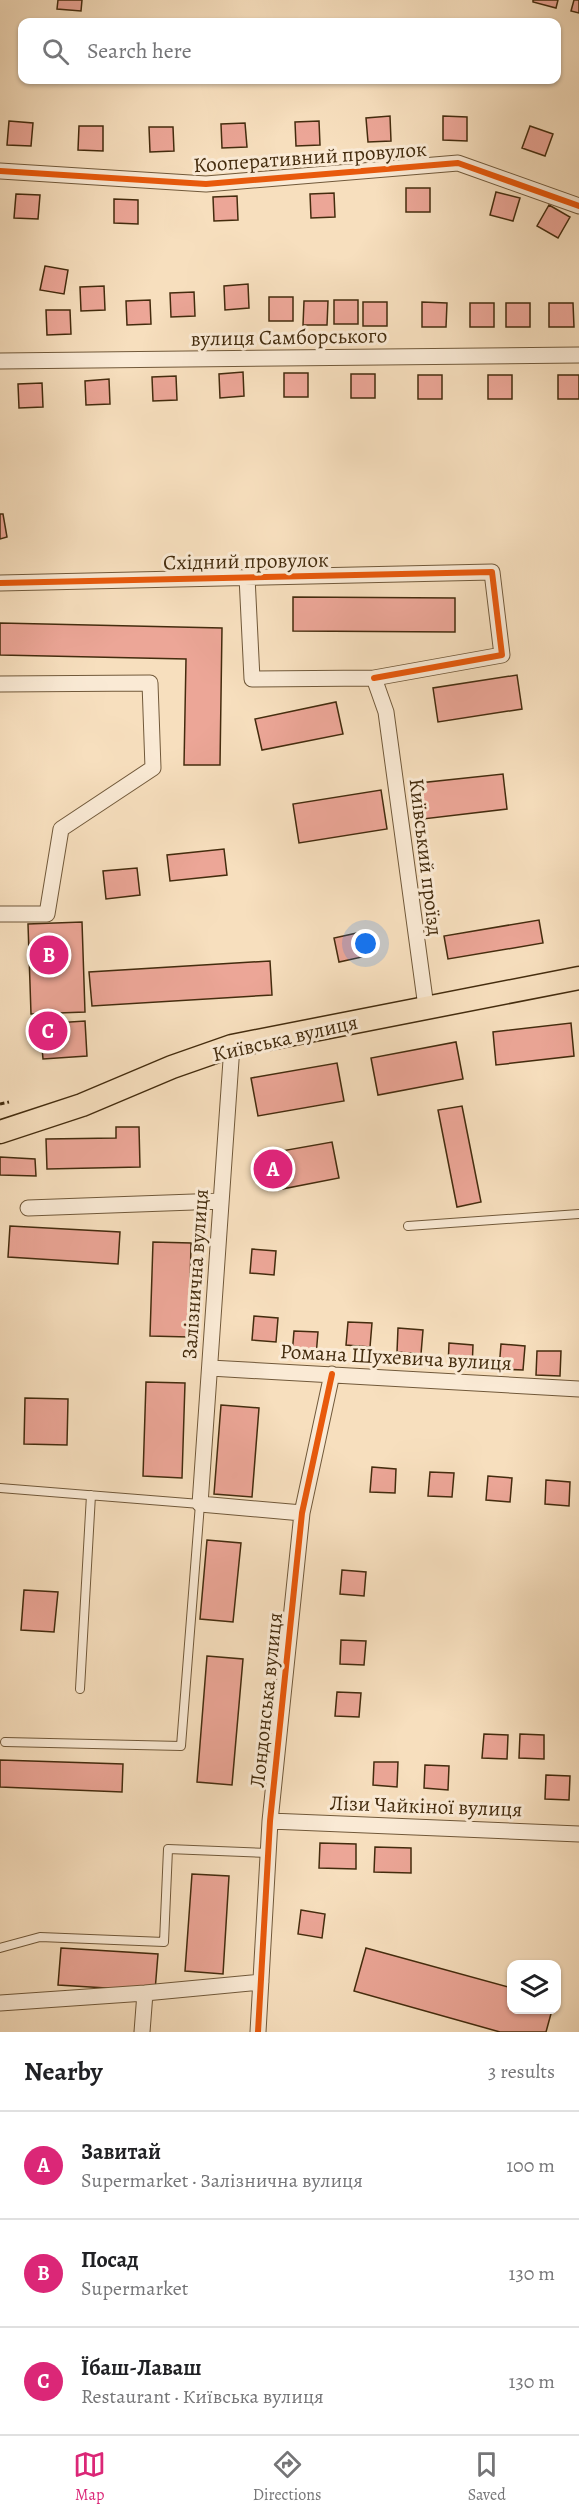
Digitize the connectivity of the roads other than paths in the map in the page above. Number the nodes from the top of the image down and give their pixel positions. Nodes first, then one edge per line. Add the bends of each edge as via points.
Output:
1 (0, 171) edge
2 (579, 206) edge
3 (579, 355) edge
4 (0, 361) edge
5 (247, 578) junction
6 (0, 583) edge
7 (374, 678) junction
8 (0, 684) edge
9 (0, 914) edge
10 (579, 978) edge
11 (426, 1007) junction
12 (232, 1047) junction
13 (0, 1132) edge
14 (221, 1201) junction
15 (28, 1208) dead end
16 (579, 1214) edge
17 (408, 1226) dead end
18 (210, 1368) junction
19 (332, 1374) junction
20 (579, 1389) edge
21 (0, 1488) edge
22 (91, 1495) junction
23 (200, 1504) junction
24 (303, 1513) junction
25 (80, 1689) dead end
26 (5, 1742) dead end
27 (270, 1821) junction
28 (579, 1834) edge
29 (268, 1853) junction
30 (0, 1948) edge
31 (261, 1982) junction
32 (146, 1994) junction
33 (0, 2003) edge
34 (142, 2032) edge
35 (258, 2032) edge

1 - 2 street, Кооперативний провулок via 206,184 458,163
3 - 4 street, вулиця Самборського
5 - 6 street, Східний провулок
5 - 7 street via 252,679
5 - 7 street, Східний провулок via 492,572 502,655
7 - 11 street, Київський проїзд via 386,712
8 - 9 street via 150,683 153,768 61,829 47,914
10 - 11 main road, Київська вулиця
11 - 12 main road, Київська вулиця
12 - 13 main road, Київська вулиця
12 - 14 street, Залізнична вулиця
14 - 15 street
14 - 18 street, Залізнична вулиця
16 - 17 lane
18 - 19 street, Романа Шухевича вулиця
18 - 23 street, Залізнична вулиця
19 - 20 street, Романа Шухевича вулиця
19 - 24 street, Лондонська вулиця
21 - 22 lane
22 - 23 lane
22 - 25 lane
23 - 24 street
23 - 26 lane via 181,1746
24 - 27 street, Лондонська вулиця
27 - 28 street, Лізи Чайкіної вулиця
27 - 29 street, Лондонська вулиця
29 - 30 lane via 168,1849 164,1942 40,1937
29 - 31 street, Лондонська вулиця
31 - 32 street
31 - 35 street, Лондонська вулиця
32 - 33 street
32 - 34 street

